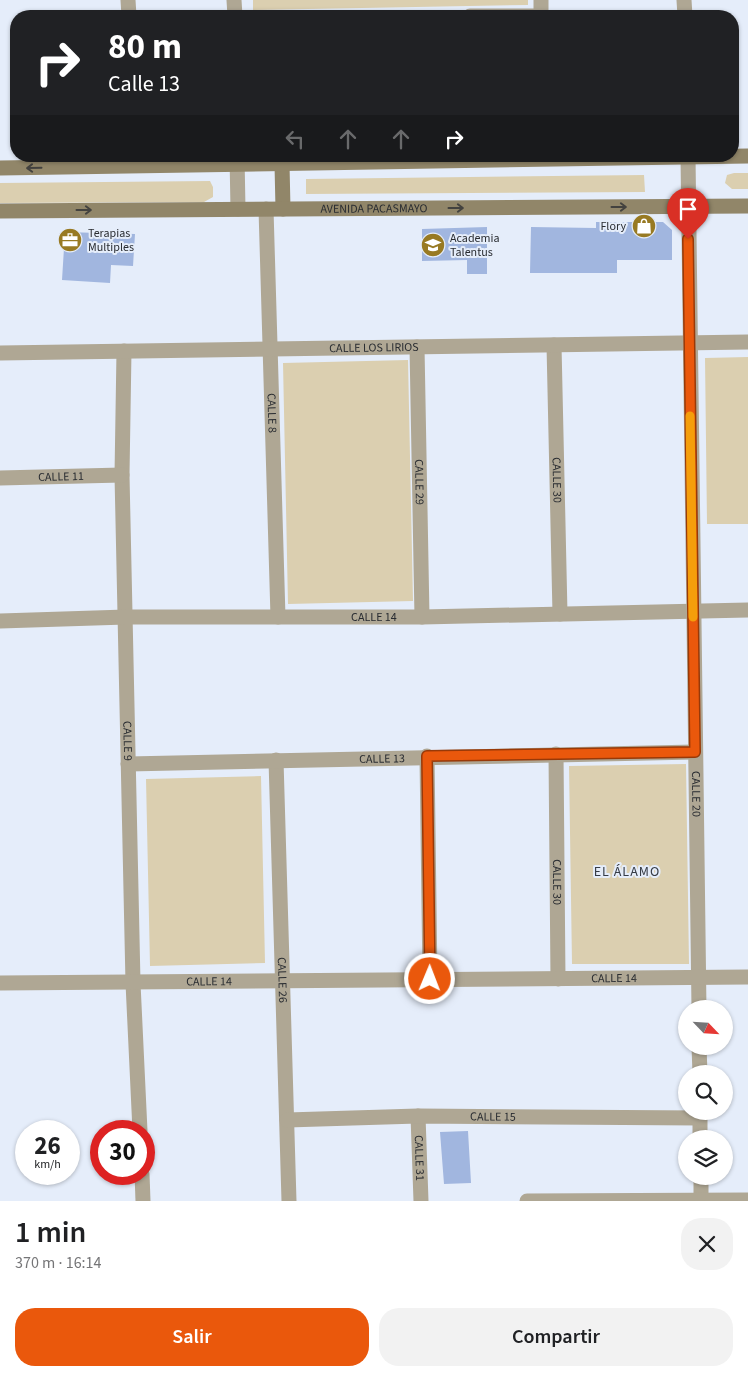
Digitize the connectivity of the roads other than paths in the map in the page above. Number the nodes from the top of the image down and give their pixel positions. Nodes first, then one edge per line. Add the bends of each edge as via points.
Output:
1 (107, 162) edge
2 (237, 162) edge
3 (252, 162) edge
4 (371, 162) edge
5 (688, 162) edge
6 (282, 164) junction
7 (0, 168) edge
8 (689, 206) junction
9 (748, 206) edge
10 (238, 209) junction
11 (266, 209) junction
12 (284, 209) junction
13 (0, 211) edge
14 (748, 342) edge
15 (689, 343) junction
16 (554, 345) junction
17 (417, 347) junction
18 (270, 349) junction
19 (124, 352) junction
20 (0, 353) edge
21 (122, 475) junction
22 (0, 478) edge
23 (748, 610) edge
24 (693, 611) junction
25 (560, 614) junction
26 (422, 616) junction
27 (126, 617) junction
28 (278, 617) junction
29 (0, 621) edge
30 (695, 752) junction
31 (556, 754) junction
32 (427, 756) junction
33 (276, 760) junction
34 (128, 764) junction
35 (748, 977) edge
36 (698, 978) junction
37 (430, 979) junction
38 (558, 979) junction
39 (283, 981) junction
40 (0, 983) edge
41 (133, 983) junction
42 (699, 1000) edge
43 (678, 1115) edge
44 (418, 1116) junction
45 (139, 1120) edge
46 (287, 1120) junction
47 (142, 1185) edge
48 (701, 1185) edge
49 (701, 1200) edge
50 (748, 1200) edge
51 (143, 1201) edge
52 (289, 1201) edge
53 (421, 1201) edge
54 (527, 1201) edge

1 -> 7 main road
2 - 10 street
3 - 6 main road
4 - 6 main road
5 - 8 street, CALLE 20
6 - 12 main road
8 - 9 main road, AVENIDA PACASMAYO
12 -> 8 main road, AVENIDA PACASMAYO
8 - 15 street, CALLE 20
10 - 11 main road, AVENIDA PACASMAYO
13 -> 10 main road, AVENIDA PACASMAYO
11 - 12 main road, AVENIDA PACASMAYO
11 - 18 street, CALLE 8
14 - 15 street, CALLE LOS LIRIOS
15 - 16 street, CALLE LOS LIRIOS
15 - 24 street, CALLE 20
16 - 17 street, CALLE LOS LIRIOS
16 - 25 street, CALLE 30
17 - 18 street, CALLE LOS LIRIOS
17 - 26 street, CALLE 29
18 - 19 street, CALLE LOS LIRIOS
18 - 28 street, CALLE 8
19 - 20 street, CALLE LOS LIRIOS
19 - 21 street, CALLE 9
21 - 22 street, CALLE 11
21 - 27 street, CALLE 9
23 - 24 street, CALLE 14
24 - 25 street, CALLE 14
24 - 30 street, CALLE 20
25 - 26 street, CALLE 14
26 - 28 street, CALLE 14
27 - 28 street, CALLE 14
27 - 29 street, CALLE 14
27 - 34 street, CALLE 9
30 - 31 street, CALLE 13
30 - 36 street, CALLE 20
31 - 32 street, CALLE 13
31 - 38 street, CALLE 30
32 - 33 street, CALLE 13
32 - 37 street
33 - 34 street, CALLE 13
33 - 39 street, CALLE 26
34 - 41 street, CALLE 9
35 - 36 street, CALLE 14
36 - 38 street, CALLE 14
36 - 42 street, CALLE 20
37 - 38 street, CALLE 14
37 - 39 street, CALLE 14
39 - 41 street, CALLE 14
39 - 46 street, CALLE 26
40 - 41 street, CALLE 14
41 - 45 street, CALLE 9
43 - 44 street, CALLE 15
44 - 46 street, CALLE 15
44 - 53 street, CALLE 31
46 - 52 street, CALLE 26
47 - 51 street
48 - 49 street
49 - 50 street
49 - 54 street

